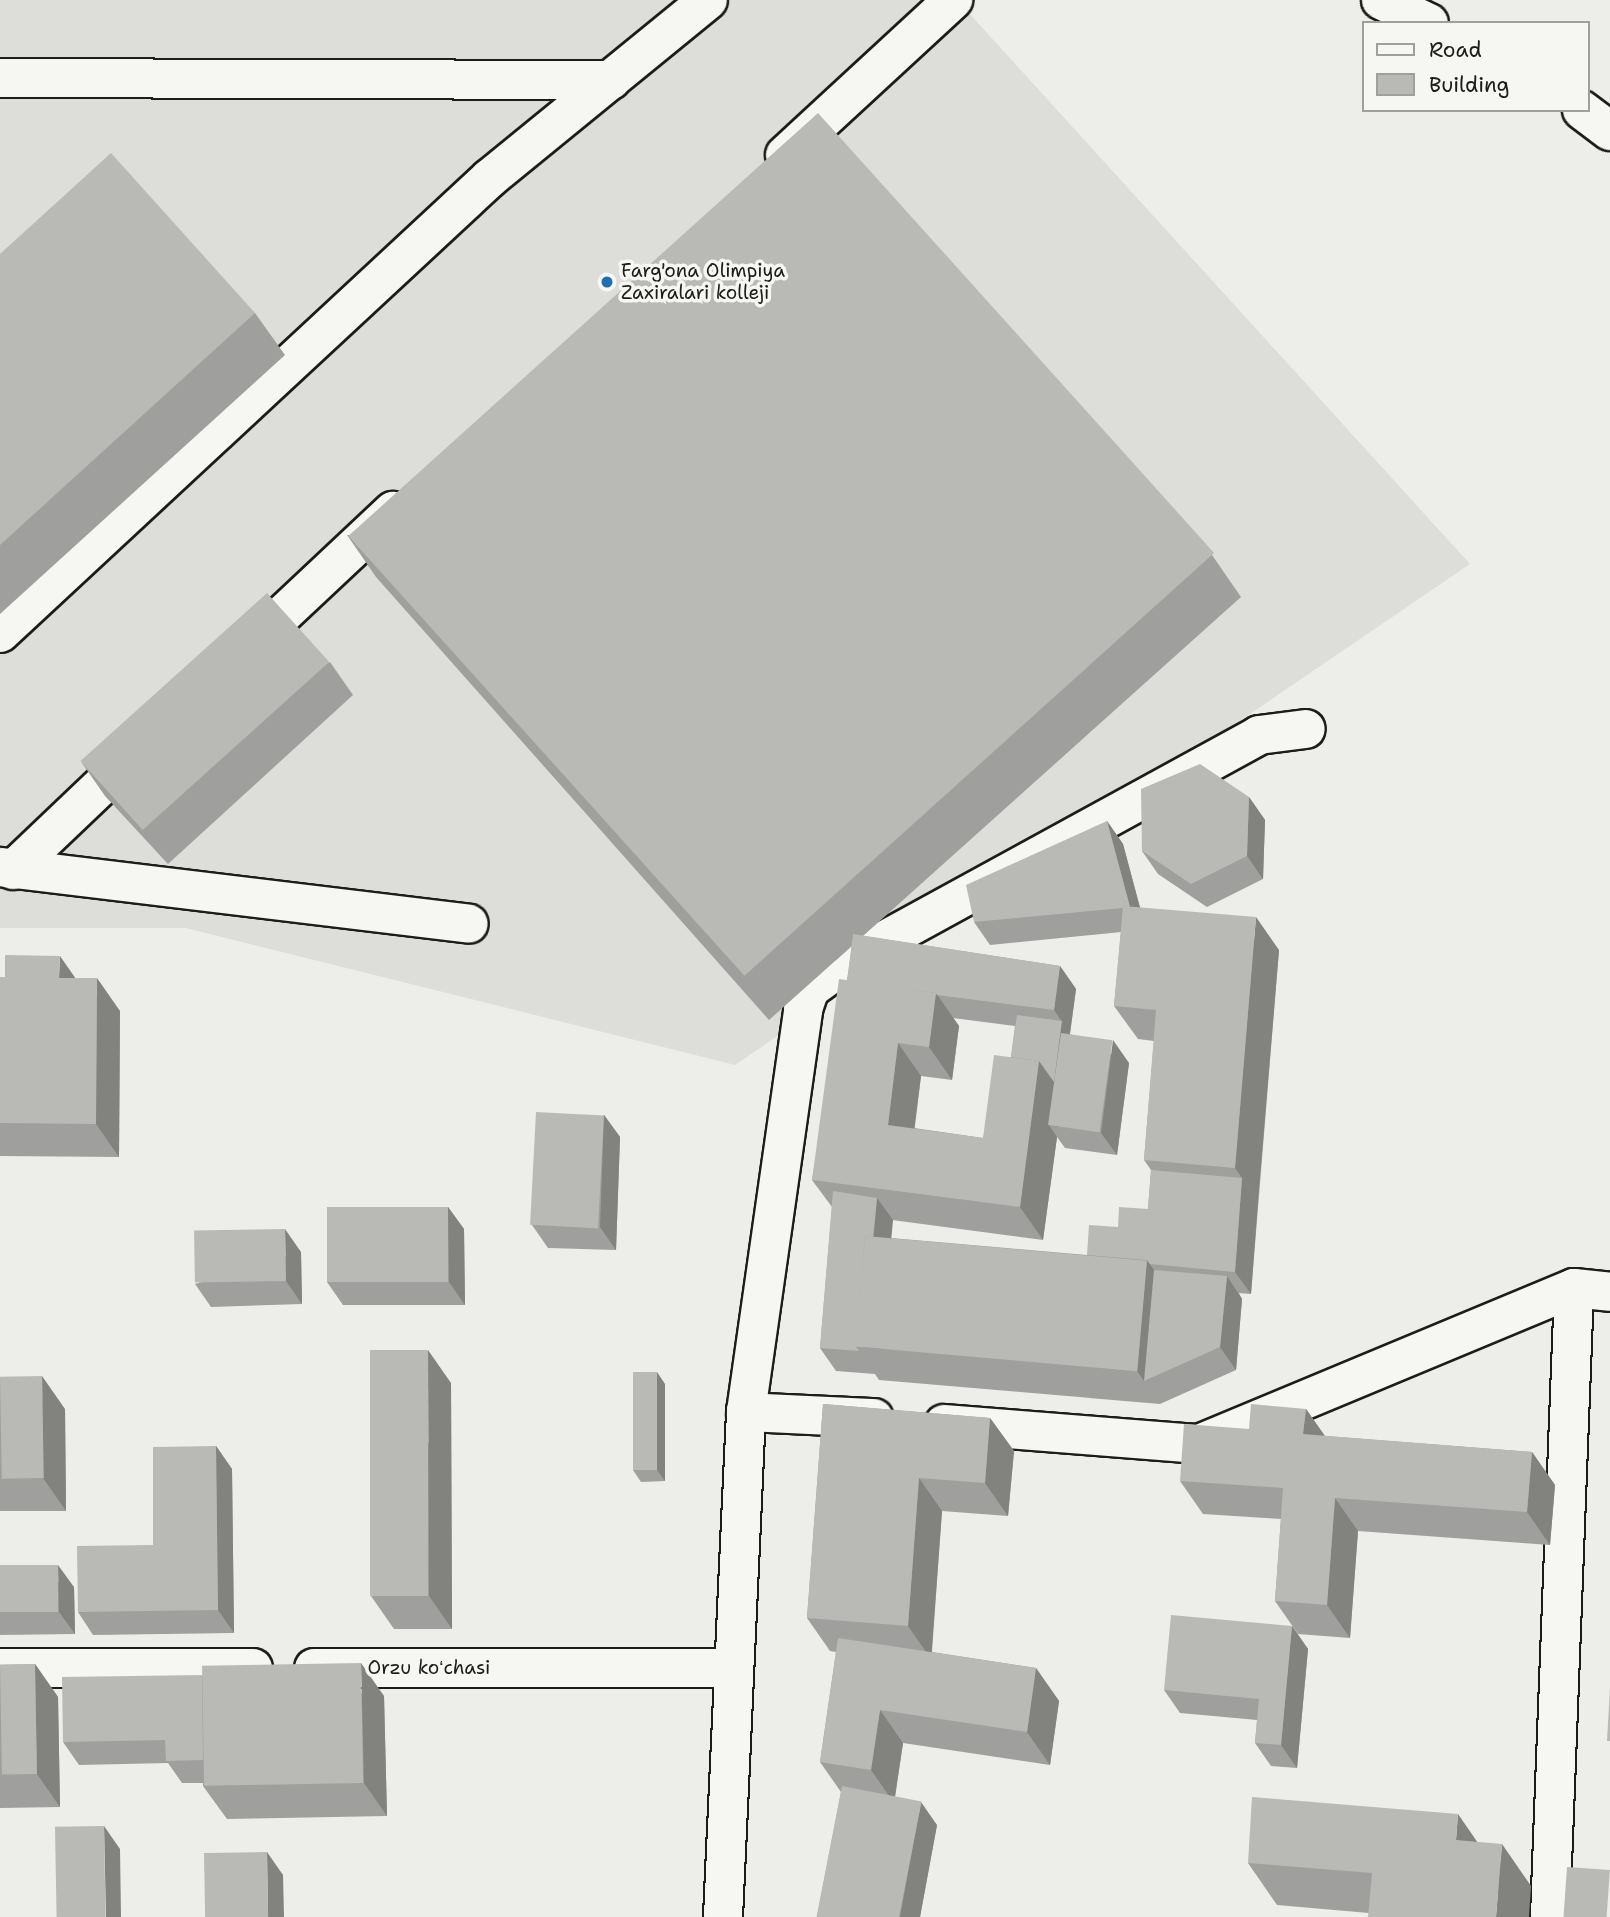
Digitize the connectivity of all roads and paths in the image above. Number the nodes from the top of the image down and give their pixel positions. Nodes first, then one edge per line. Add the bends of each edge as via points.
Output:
1 (708, 0) edge
2 (953, 0) edge
3 (1381, 0) edge
4 (1425, 21) edge
5 (0, 78) edge
6 (611, 80) junction
7 (1586, 112) edge
8 (1610, 131) edge
9 (762, 175) edge
10 (424, 484) edge
11 (0, 633) edge
12 (222, 672) edge
13 (162, 728) edge
14 (1306, 729) dead end
15 (6, 869) edge
16 (468, 924) dead end
17 (1592, 1290) edge
18 (746, 1412) junction
19 (0, 1668) edge
20 (732, 1668) junction
21 (723, 1917) edge
22 (1550, 1917) edge

1 - 6 main road
2 - 9 main road
3 - 4 main road
5 - 6 main road
6 - 11 main road via 490,177
7 - 8 main road
10 - 12 main road
13 - 15 main road
14 - 18 main road via 1259,735 856,956 810,989 803,1009
15 - 16 main road
17 - 18 main road via 1199,1444
17 - 22 main road
18 - 20 main road
19 - 20 main road, Orzu koʻchasi
20 - 21 main road

